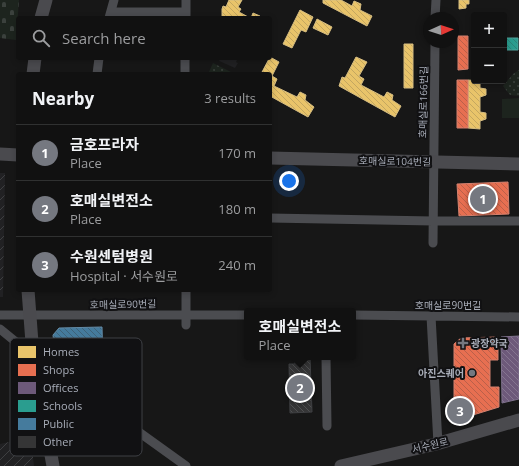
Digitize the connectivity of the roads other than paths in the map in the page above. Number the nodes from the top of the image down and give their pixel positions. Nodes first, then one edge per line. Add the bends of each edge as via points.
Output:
1 (46, 0) edge
2 (114, 0) edge
3 (186, 0) edge
4 (436, 0) edge
5 (436, 12) edge
6 (110, 15) edge
7 (186, 15) edge
8 (42, 16) edge
9 (435, 48) edge
10 (35, 60) edge
11 (99, 60) edge
12 (185, 60) edge
13 (33, 72) edge
14 (97, 72) edge
15 (185, 72) edge
16 (0, 154) edge
17 (16, 155) edge
18 (272, 158) edge
19 (433, 161) junction
20 (519, 164) edge
21 (272, 218) edge
22 (519, 220) edge
23 (433, 221) junction
24 (432, 243) dead end
25 (28, 292) edge
26 (186, 292) edge
27 (186, 314) junction
28 (244, 314) edge
29 (0, 315) edge
30 (356, 315) edge
31 (29, 316) junction
32 (431, 316) junction
33 (519, 317) edge
34 (186, 325) dead end
35 (0, 329) edge
36 (11, 338) edge
37 (31, 338) edge
38 (326, 360) edge
39 (519, 420) edge
40 (327, 426) dead end
41 (142, 434) edge
42 (438, 444) junction
43 (51, 456) edge
44 (53, 466) edge
45 (186, 466) edge
46 (341, 466) edge

1 - 8 street
2 - 6 street
3 - 7 street
4 - 5 street
6 - 7 street
9 - 19 street, 호매실로166번길
10 - 13 street
11 - 14 street
12 - 15 street
16 - 17 street
18 - 19 street, 호매실로104번길
19 - 20 street, 호매실로104번길
19 - 23 street, 호매실로166번길
21 - 23 street
22 - 23 street
23 - 24 street, 호매실로166번길
25 - 31 street
26 - 27 street
27 - 28 street, 호매실로90번길
27 - 31 street, 호매실로90번길
27 - 34 street
29 - 31 street, 호매실로90번길
30 - 32 street, 호매실로90번길
31 - 37 street
32 - 33 street, 호매실로90번길
32 - 42 street
35 - 36 street
38 - 40 street
39 - 42 street, 서수원로
41 - 45 street
42 - 46 street, 서수원로
43 - 44 street

